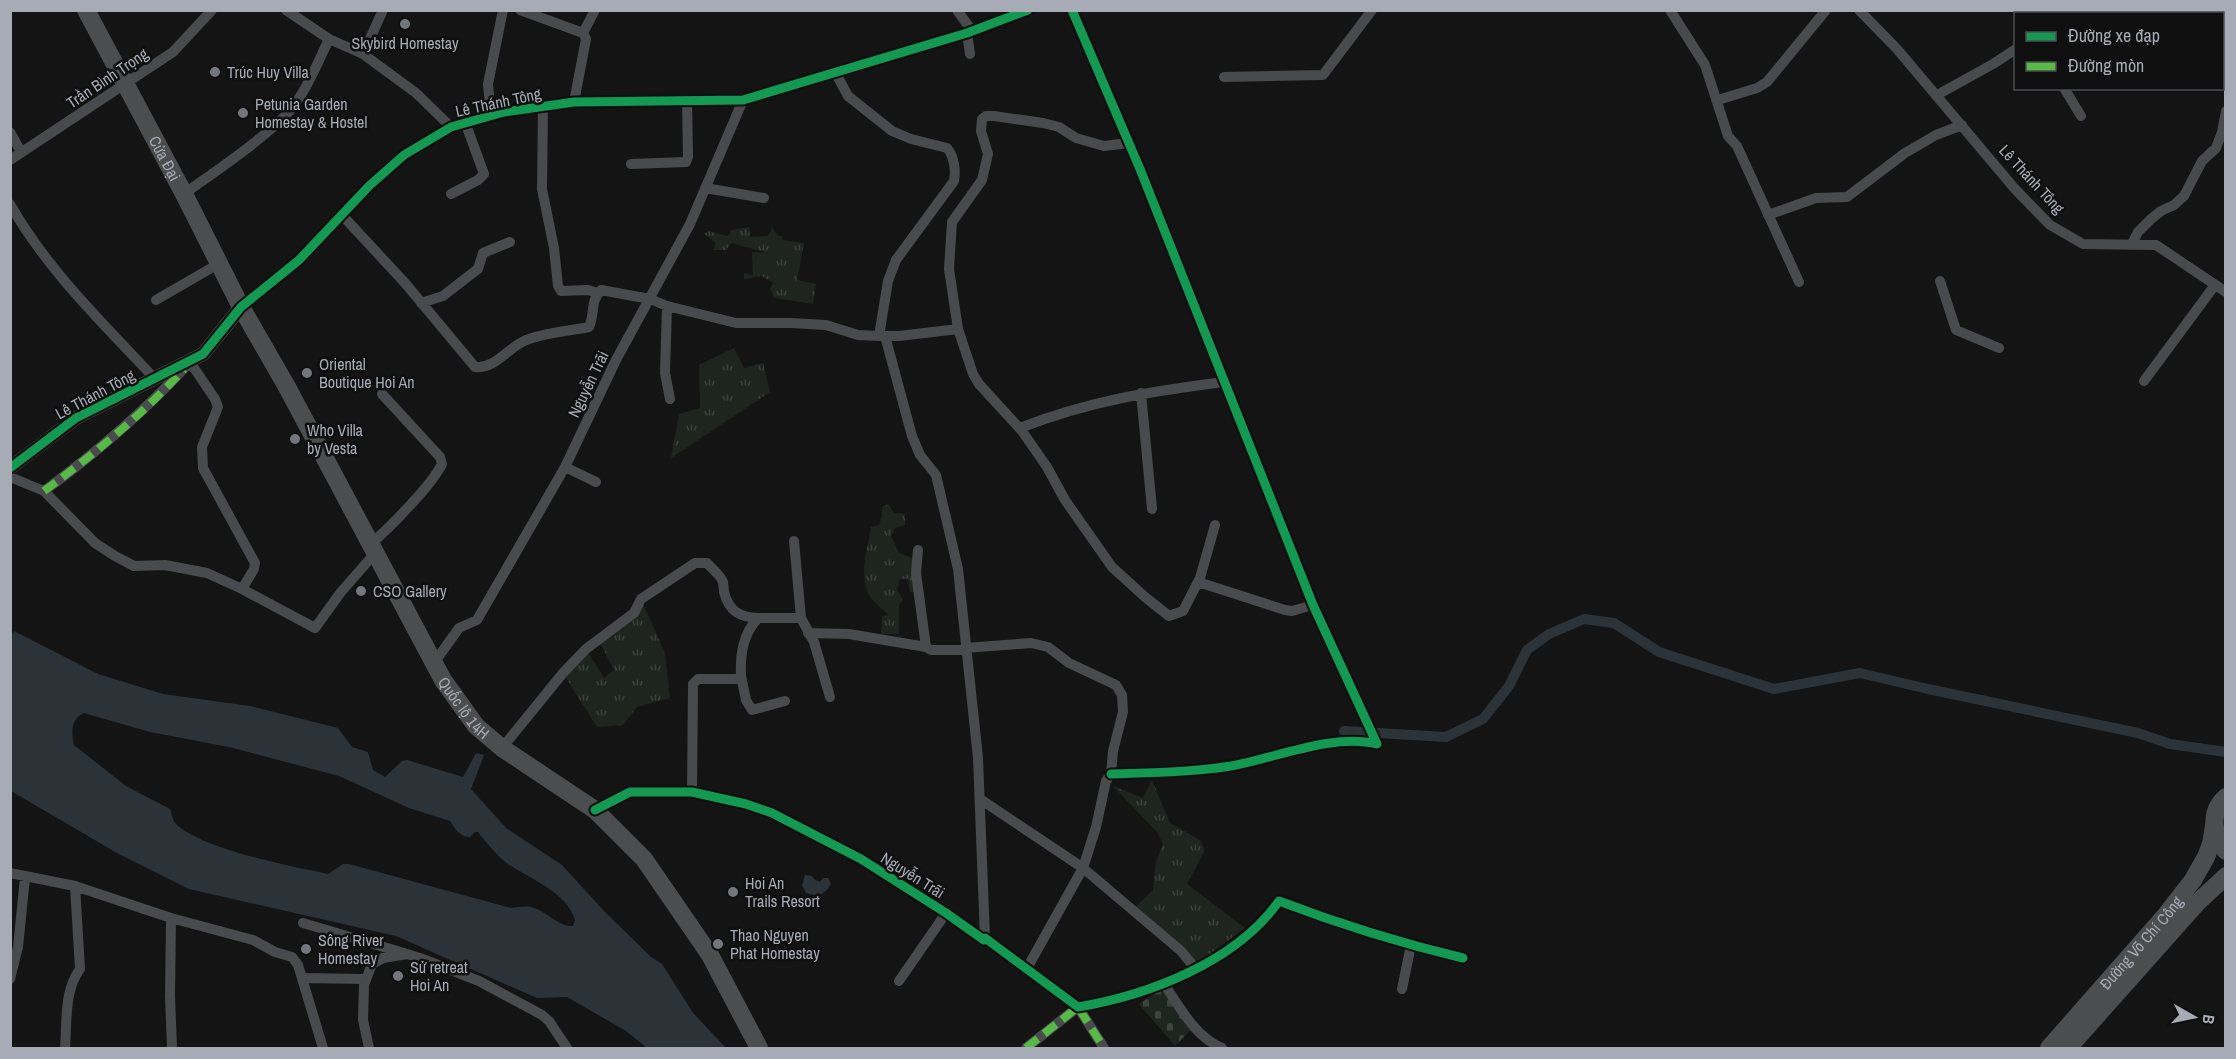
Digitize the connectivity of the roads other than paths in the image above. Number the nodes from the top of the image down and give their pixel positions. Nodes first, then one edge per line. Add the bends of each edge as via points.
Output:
1 (86, 10) edge
2 (212, 10) edge
3 (286, 10) edge
4 (383, 10) edge
5 (503, 10) edge
6 (520, 10) edge
7 (595, 10) edge
8 (957, 10) edge
9 (1028, 10) edge
10 (1072, 10) edge
11 (1372, 10) edge
12 (1670, 10) edge
13 (1826, 10) edge
14 (1859, 10) edge
15 (969, 32) junction
16 (583, 33) junction
17 (329, 39) junction
18 (2014, 50) edge
19 (363, 54) junction
20 (970, 54) dead end
21 (836, 72) junction
22 (1224, 77) dead end
23 (126, 84) junction
24 (2065, 90) edge
25 (1937, 95) junction
26 (687, 99) junction
27 (743, 100) junction
28 (1718, 100) junction
29 (574, 102) junction
30 (543, 106) junction
31 (2226, 111) edge
32 (491, 116) junction
33 (2081, 116) dead end
34 (465, 122) junction
35 (1962, 125) junction
36 (451, 127) junction
37 (10, 132) edge
38 (1128, 143) junction
39 (21, 152) junction
40 (10, 160) edge
41 (631, 164) dead end
42 (705, 188) junction
43 (184, 194) junction
44 (451, 194) dead end
45 (764, 198) dead end
46 (10, 204) edge
47 (342, 215) junction
48 (1768, 215) junction
49 (510, 242) dead end
50 (2132, 244) junction
51 (220, 263) junction
52 (1940, 281) dead end
53 (1799, 282) dead end
54 (2215, 285) junction
55 (2226, 292) edge
56 (598, 293) junction
57 (650, 299) junction
58 (156, 300) dead end
59 (421, 303) junction
60 (667, 306) junction
61 (242, 307) junction
62 (958, 329) junction
63 (882, 336) junction
64 (1999, 348) dead end
65 (190, 362) junction
66 (155, 379) junction
67 (2144, 381) dead end
68 (1224, 382) junction
69 (1141, 393) junction
70 (382, 394) dead end
71 (670, 399) dead end
72 (1020, 428) junction
73 (565, 467) junction
74 (10, 468) edge
75 (10, 477) edge
76 (596, 482) dead end
77 (44, 491) junction
78 (1152, 509) dead end
79 (1215, 525) dead end
80 (794, 541) dead end
81 (373, 548) junction
82 (918, 550) dead end
83 (1198, 582) junction
84 (242, 589) junction
85 (1313, 605) junction
86 (758, 618) junction
87 (801, 618) junction
88 (808, 633) junction
89 (926, 647) junction
90 (965, 649) junction
91 (434, 663) junction
92 (741, 676) junction
93 (830, 697) dead end
94 (784, 701) dead end
95 (502, 748) junction
96 (1111, 774) junction
97 (692, 792) junction
98 (2226, 797) edge
99 (980, 799) junction
100 (595, 810) junction
101 (2214, 826) junction
102 (2226, 851) edge
103 (1083, 868) junction
104 (10, 873) edge
105 (2226, 876) edge
106 (25, 878) junction
107 (75, 886) junction
108 (946, 913) junction
109 (171, 918) junction
110 (303, 923) dead end
111 (985, 938) junction
112 (1411, 945) junction
113 (407, 954) junction
114 (1463, 958) dead end
115 (1195, 968) junction
116 (1026, 970) junction
117 (302, 978) junction
118 (10, 979) edge
119 (365, 979) junction
120 (899, 981) dead end
121 (1164, 984) junction
122 (1402, 989) dead end
123 (1078, 1007) junction
124 (65, 1048) edge
125 (172, 1048) edge
126 (322, 1048) edge
127 (369, 1048) edge
128 (567, 1048) edge
129 (759, 1048) edge
130 (1026, 1048) edge
131 (1104, 1048) edge
132 (1222, 1048) edge
133 (2049, 1048) edge
134 (2068, 1048) edge

1 - 23 main road, Cửa Đại
2 - 23 street, Trần Bình Trọng via 172,52
3 - 17 street
4 - 19 street
5 - 32 street via 488,84
6 - 16 street
7 - 16 street
8 - 15 street
9 - 15 street, Lê Thánh Tông
10 - 38 street
11 - 22 street via 1323,75
12 - 28 street via 1706,65
13 - 28 street via 1767,82
14 - 25 street, Lê Thánh Tông
15 - 20 street
15 - 21 street, Lê Thánh Tông
16 - 29 street via 586,39
17 - 19 street
17 - 43 street via 287,114
18 - 25 street
19 - 36 street via 416,93
21 - 27 street, Lê Thánh Tông
21 - 63 street via 848,96 891,131 947,148 955,167 954,181 896,260 888,281
23 - 39 street, Trần Bình Trọng
23 - 43 main road, Cửa Đại
24 - 33 street
25 - 35 street, Lê Thánh Tông
26 - 27 street, Lê Thánh Tông
26 - 29 street, Lê Thánh Tông
26 - 41 street via 686,162
27 - 42 street, Nguyễn Trãi
28 - 48 street via 1728,136 1737,147
29 - 30 street, Lê Thánh Tông
30 - 32 street, Lê Thánh Tông
30 - 56 street via 542,189 558,286 561,291
31 - 50 street via 2216,148 2202,161 2184,196 2151,219
32 - 34 street, Lê Thánh Tông
34 - 36 street, Lê Thánh Tông
34 - 44 street via 484,174
35 - 48 street via 1905,153 1846,197 1816,198
35 - 50 street, Lê Thánh Tông via 2050,225 2083,244
36 - 47 street, Lê Thánh Tông via 404,155
37 - 39 street
38 - 62 street via 1104,146 1043,123 994,116 982,119 981,131 988,154 981,180 952,222 949,269
38 - 68 street
39 - 40 street, Trần Bình Trọng
42 - 45 street
42 - 57 street, Nguyễn Trãi
43 - 51 main road, Cửa Đại
46 - 66 street via 48,261
47 - 59 street
47 - 61 street, Lê Thánh Tông via 298,260
48 - 53 street
49 - 59 street via 483,253 478,268 443,296
50 - 54 street, Lê Thánh Tông via 2156,245
51 - 58 street
51 - 61 main road, Cửa Đại
52 - 64 street via 1956,330
54 - 55 street, Lê Thánh Tông
54 - 67 street
56 - 57 street via 612,291
56 - 59 street via 589,327 527,339 484,368 475,367
57 - 60 street
57 - 73 street, Nguyễn Trãi
60 - 63 street via 736,323 826,325 858,335
60 - 71 street via 665,373
61 - 65 street, Lê Thánh Tông via 203,354
61 - 81 main road, Quốc lộ 14H
62 - 63 street
62 - 72 street via 979,384
63 - 90 street via 912,436 920,455 936,475 958,569
65 - 66 street, Lê Thánh Tông
65 - 77 street via 87,458
65 - 84 street via 218,407 202,447 203,468 255,563
66 - 74 street, Lê Thánh Tông via 76,418
68 - 69 street
68 - 85 street
69 - 72 street via 1058,413
69 - 78 street
70 - 81 street via 440,457 442,464
72 - 83 street via 1089,536 1112,567 1145,597 1169,615 1177,614 1183,611
73 - 76 street
73 - 91 street, Nguyễn Trãi via 477,620 459,628
75 - 77 street
77 - 84 street via 95,543 134,566 165,565 207,573
79 - 83 street
80 - 87 street
81 - 84 street via 315,628
81 - 91 main road, Quốc lộ 14H
82 - 89 street via 916,573
83 - 85 street via 1284,610
85 - 96 street via 1377,744 1341,742 1233,766 1183,772
86 - 87 street
86 - 92 street via 744,640
86 - 95 street via 734,612 718,574 707,563 695,563 641,599 634,613 586,649
87 - 88 street
88 - 89 street via 849,634
88 - 93 street
89 - 90 street
90 - 96 street via 1040,644 1116,685 1122,695 1123,712
90 - 99 street
91 - 95 main road, Quốc lộ 14H via 476,726
92 - 94 street via 752,710
92 - 97 street via 727,680 698,679 693,684
95 - 100 main road, Quốc lộ 14H
96 - 103 street
97 - 100 street, Nguyễn Trãi via 630,792
97 - 108 street, Nguyễn Trãi via 772,813 861,859
98 - 101 main road, Đường Võ Chí Công via 2215,813
99 - 103 street
99 - 111 street
100 - 129 main road, Quốc lộ 14H via 651,869 710,955
101 - 102 main road
101 - 133 main road, Đường Võ Chí Công via 2206,857 2193,880
103 - 115 street via 1181,951
103 - 116 street
104 - 106 street
105 - 134 main road, Đường Võ Chí Công via 2197,903
106 - 107 street
106 - 118 street via 18,947
107 - 109 street
107 - 124 street via 80,969 68,1001
108 - 111 street, Nguyễn Trãi
108 - 120 street
109 - 117 street via 253,939 292,957
109 - 125 street
110 - 113 street
111 - 116 street, Nguyễn Trãi
112 - 114 street
112 - 115 street via 1344,926 1279,901 1248,935
112 - 122 street
113 - 119 street via 382,958 372,964
113 - 128 street via 478,981 542,1015
115 - 121 street
116 - 123 street, Nguyễn Trãi
117 - 119 street
117 - 126 street
119 - 127 street via 363,1020
121 - 123 street
121 - 132 street via 1199,1033
123 - 130 street
123 - 131 street

